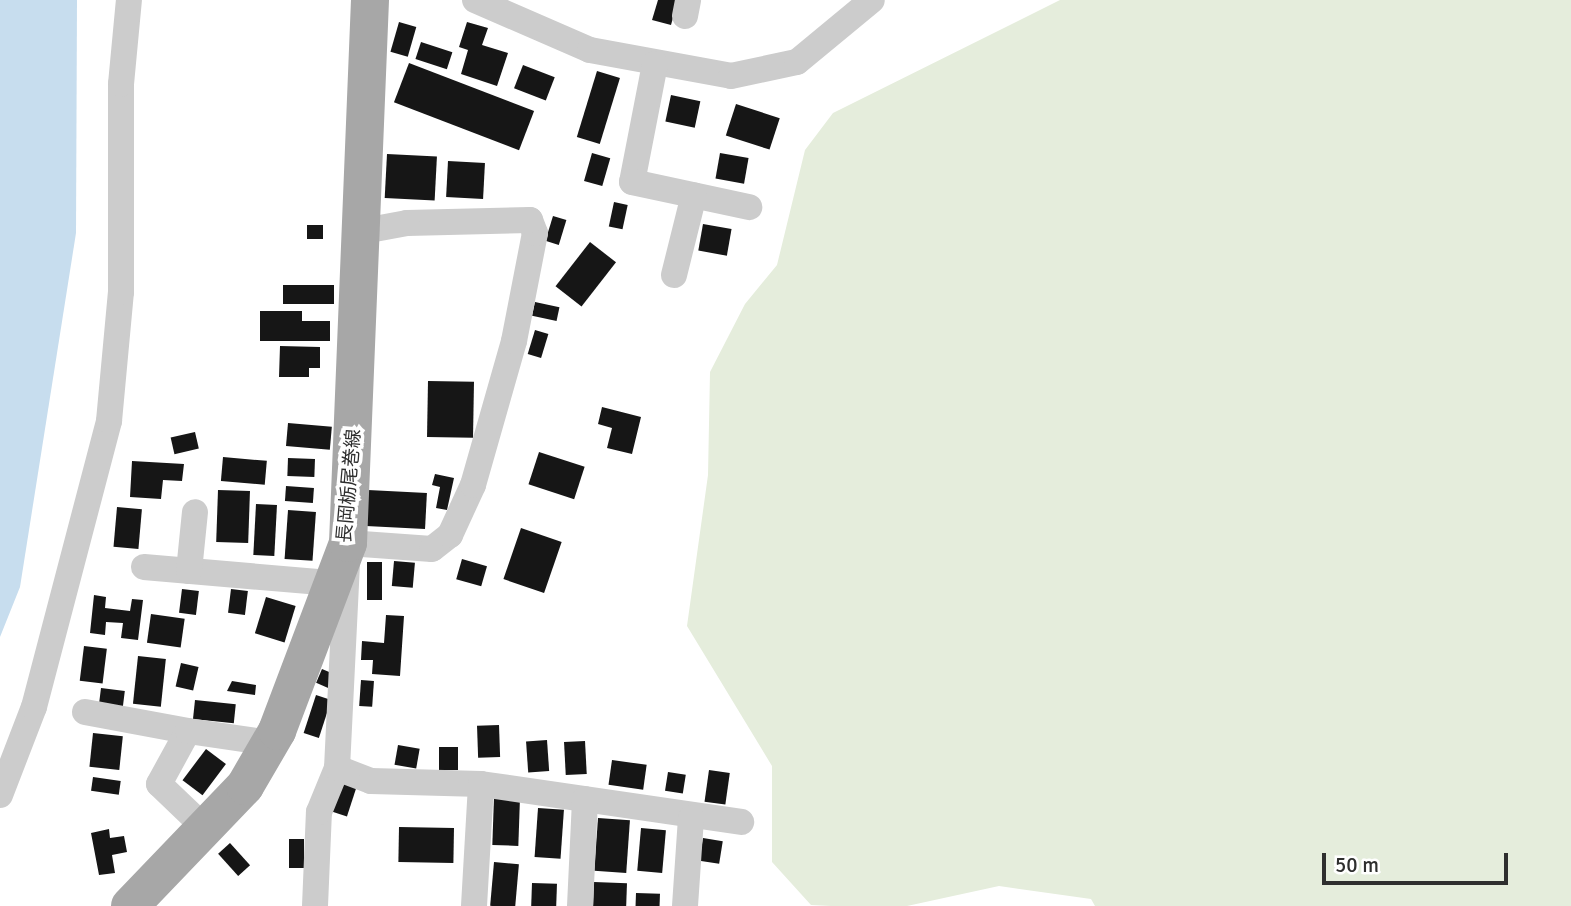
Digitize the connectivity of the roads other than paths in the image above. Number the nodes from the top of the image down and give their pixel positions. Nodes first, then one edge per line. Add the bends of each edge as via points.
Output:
1 (129, 0) edge
2 (370, 0) edge
3 (475, 0) edge
4 (872, 0) edge
5 (656, 64) junction
6 (694, 195) junction
7 (750, 206) dead end
8 (364, 231) junction
9 (674, 275) dead end
10 (195, 512) dead end
11 (348, 543) junction
12 (144, 567) dead end
13 (189, 570) junction
14 (332, 583) junction
15 (85, 712) dead end
16 (188, 731) junction
17 (270, 743) junction
18 (337, 768) junction
19 (481, 784) junction
20 (0, 795) edge
21 (585, 799) junction
22 (691, 818) junction
23 (741, 822) dead end
24 (206, 830) junction
25 (130, 906) edge
26 (315, 906) edge
27 (474, 906) edge
28 (580, 906) edge
29 (685, 906) edge

1 - 20 street via 121,84 121,292 109,421 34,706
2 - 8 main road, 長岡栃尾巻線
3 - 5 street via 590,50
4 - 5 street via 797,62 731,76
5 - 6 street via 632,182
6 - 7 street
6 - 9 street
8 - 11 main road, 長岡栃尾巻線
8 - 11 street via 407,223 530,220 535,233 514,341 473,485 450,536 432,549
10 - 13 street
11 - 14 main road, 長岡栃尾巻線
11 - 18 street
12 - 13 street
13 - 14 street
14 - 17 main road, 長岡栃尾巻線
15 - 16 street
16 - 17 street
16 - 24 street via 159,784
17 - 24 main road, 長岡栃尾巻線 via 245,786
18 - 19 street via 371,781
18 - 26 street via 319,812
19 - 21 street
19 - 27 street
21 - 22 street
21 - 28 street
22 - 23 street
22 - 29 street
24 - 25 main road, 長岡栃尾巻線

